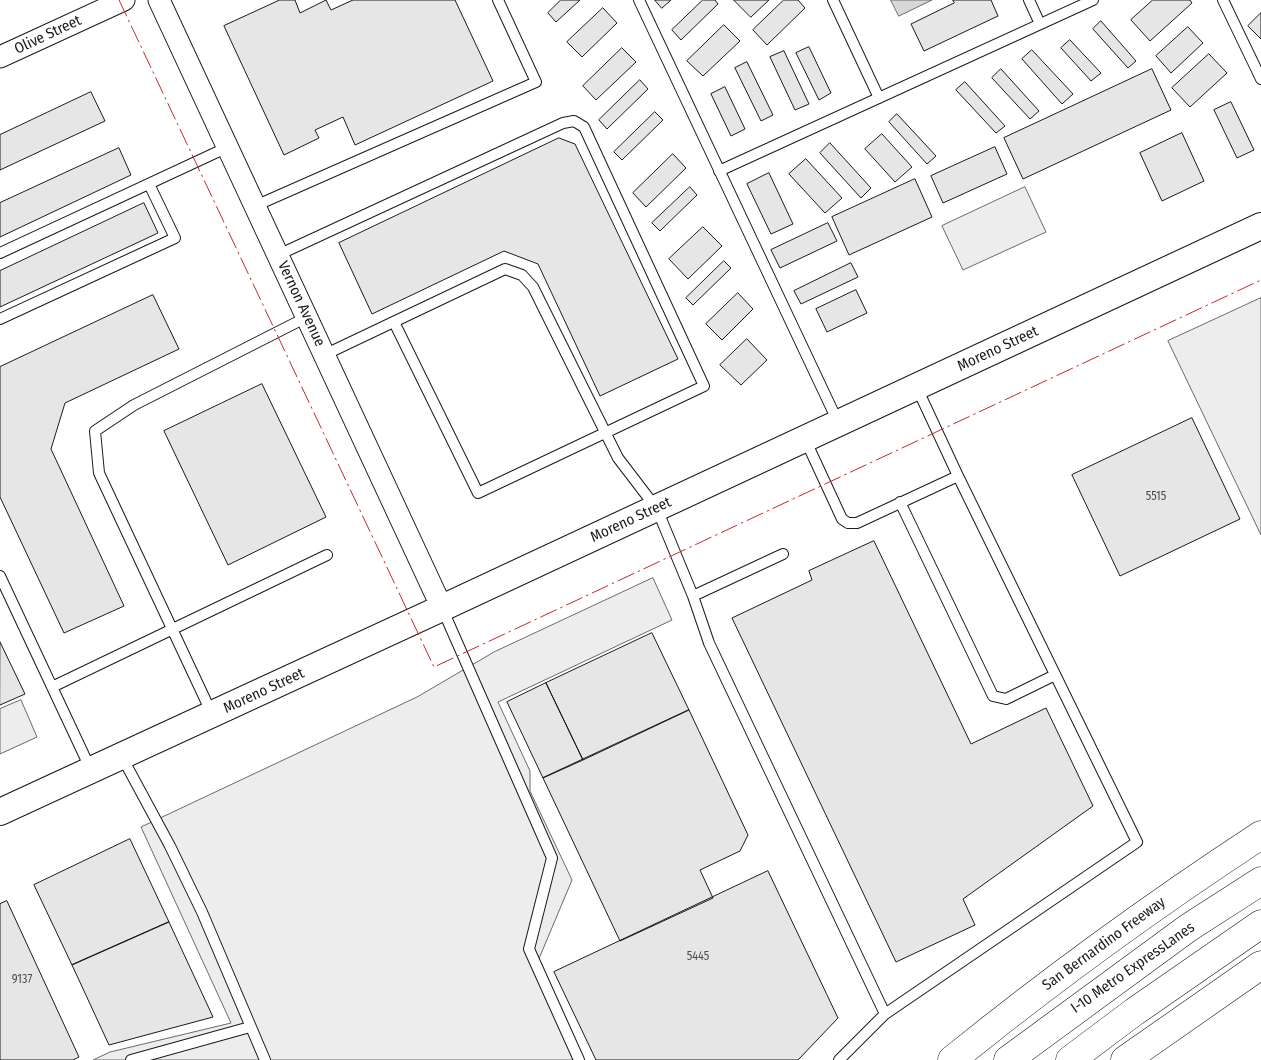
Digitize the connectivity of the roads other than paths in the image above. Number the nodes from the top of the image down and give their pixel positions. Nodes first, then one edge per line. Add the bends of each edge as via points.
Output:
1 (124, 0) edge
2 (159, 0) edge
3 (498, 0) edge
4 (639, 0) edge
5 (833, 0) edge
6 (1029, 0) edge
7 (1093, 0) edge
8 (1223, 0) edge
9 (1040, 24) junction
10 (0, 57) edge
11 (1261, 80) edge
12 (879, 98) junction
13 (228, 147) junction
14 (719, 171) junction
15 (149, 184) junction
16 (255, 206) junction
17 (1261, 226) edge
18 (0, 253) edge
19 (278, 255) junction
20 (307, 317) junction
21 (0, 318) edge
22 (394, 322) junction
23 (324, 355) junction
24 (916, 388) junction
25 (838, 424) junction
26 (606, 433) junction
27 (805, 439) junction
28 (958, 476) junction
29 (900, 502) junction
30 (656, 508) junction
31 (782, 554) dead end
32 (328, 555) dead end
33 (0, 576) edge
34 (693, 596) junction
35 (442, 608) junction
36 (172, 629) junction
37 (1055, 675) junction
38 (52, 687) junction
39 (213, 714) junction
40 (122, 757) junction
41 (91, 770) junction
42 (0, 812) edge
43 (1261, 835) edge
44 (1261, 881) edge
45 (1261, 924) edge
46 (1261, 965) edge
47 (885, 1014) junction
48 (250, 1027) junction
49 (131, 1060) edge
50 (265, 1060) edge
51 (579, 1060) edge
52 (839, 1060) edge
53 (952, 1060) edge
54 (1008, 1060) edge
55 (1070, 1060) edge
56 (1125, 1060) edge

1 - 10 street, Olive Street
2 - 13 street, Vernon Avenue
3 - 16 lane via 536,82
4 - 14 lane
5 - 12 lane
6 - 9 lane
7 - 9 lane
8 - 11 lane
9 - 12 lane
12 - 14 lane
13 - 15 lane
13 - 16 street, Vernon Avenue
14 - 25 lane
15 - 18 lane
15 - 21 lane via 175,238
16 - 19 street, Vernon Avenue
17 - 24 street, Moreno Street
19 - 20 street, Vernon Avenue
19 - 26 lane via 563,123 580,123 704,386
20 - 23 street, Vernon Avenue
20 - 36 lane via 134,405 95,431 99,473
22 - 23 lane
22 - 26 lane via 505,269 522,275 533,287
22 - 26 lane via 478,493
23 - 35 street, Vernon Avenue
24 - 25 street, Moreno Street
24 - 28 lane
25 - 27 street, Moreno Street
26 - 30 lane via 618,458
27 - 29 lane via 842,519 848,523 857,523
27 - 30 street, Moreno Street
28 - 29 lane
28 - 37 lane
29 - 37 lane via 993,696 1006,698
30 - 34 lane
30 - 35 street, Moreno Street
31 - 34 lane
32 - 36 lane
33 - 38 lane
34 - 47 lane via 709,643
35 - 39 street, Moreno Street
35 - 51 lane via 552,858 529,950
36 - 38 lane
36 - 39 lane
37 - 47 lane via 1136,842
38 - 41 lane
39 - 40 street, Moreno Street
40 - 41 street, Moreno Street
40 - 48 lane via 202,912
41 - 42 street, Moreno Street
43 - 53 highway, San Bernardino Freeway via 1189,882 1058,977
44 - 54 highway, I-10 Metro ExpressLanes via 1188,928
45 - 55 highway
46 - 56 highway
47 - 52 lane
48 - 49 lane
48 - 50 lane

